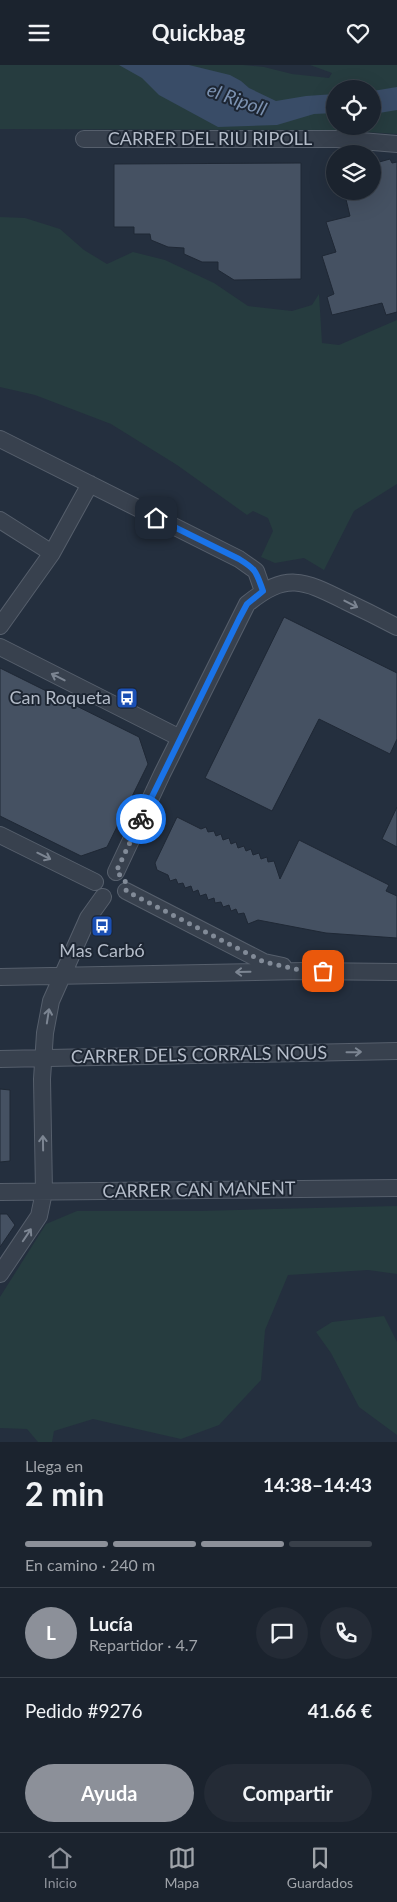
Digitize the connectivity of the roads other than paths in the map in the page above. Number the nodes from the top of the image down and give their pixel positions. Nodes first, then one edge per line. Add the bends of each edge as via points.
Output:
1 (84, 139) dead end
2 (397, 144) edge
3 (0, 439) edge
4 (90, 484) junction
5 (0, 520) edge
6 (52, 553) junction
7 (263, 591) junction
8 (0, 626) edge
9 (397, 627) edge
10 (0, 647) edge
11 (180, 738) junction
12 (0, 835) edge
13 (116, 872) junction
14 (94, 881) junction
15 (126, 891) junction
16 (103, 897) junction
17 (304, 971) junction
18 (397, 971) edge
19 (61, 976) junction
20 (0, 977) edge
21 (397, 1051) edge
22 (43, 1058) junction
23 (0, 1059) edge
24 (397, 1188) edge
25 (44, 1191) junction
26 (0, 1192) edge
27 (0, 1274) edge

1 - 2 street, CARRER DEL RIU RIPOLL via 337,139
3 - 4 street
4 - 6 street
4 - 7 street via 239,559 256,571
5 - 6 street
6 - 8 street
7 -> 9 street via 278,585 307,583
7 - 11 street via 247,604
11 -> 10 street
11 - 13 street
12 -> 14 street
13 - 14 street via 101,873
13 - 15 street via 123,877
14 - 16 street via 95,889
15 - 16 street via 118,899 110,901
15 - 17 street via 264,962
16 - 19 street via 88,918
17 - 18 street
17 -> 19 street
19 - 20 street
22 -> 19 street via 51,1001
22 -> 21 street, CARRER DELS CORRALS NOUS
22 - 23 street, CARRER DELS CORRALS NOUS
25 -> 22 street
24 - 25 street, CARRER CAN MANENT
25 - 26 street, CARRER CAN MANENT
27 -> 25 street via 39,1216

